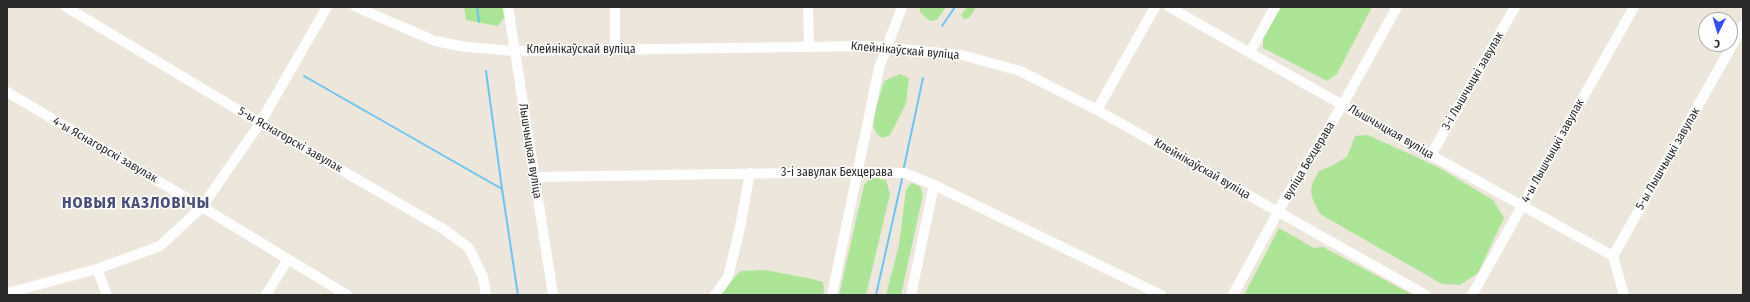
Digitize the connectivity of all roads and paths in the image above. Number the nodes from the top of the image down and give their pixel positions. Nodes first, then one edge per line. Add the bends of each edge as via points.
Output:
1 (66, 7) edge
2 (327, 7) edge
3 (356, 7) edge
4 (508, 7) edge
5 (615, 7) edge
6 (808, 7) edge
7 (902, 7) edge
8 (1155, 7) edge
9 (1169, 7) edge
10 (1275, 7) edge
11 (1397, 7) edge
12 (1515, 7) edge
13 (1634, 7) edge
14 (1743, 26) edge
15 (809, 46) junction
16 (887, 47) junction
17 (615, 50) junction
18 (515, 51) junction
19 (1250, 52) junction
20 (7, 92) edge
21 (1343, 104) junction
22 (1097, 110) junction
23 (260, 123) junction
24 (1431, 155) junction
25 (859, 172) junction
26 (750, 173) junction
27 (534, 177) junction
28 (934, 185) junction
29 (1522, 206) junction
30 (202, 207) junction
31 (1278, 212) junction
32 (1613, 256) junction
33 (288, 259) junction
34 (97, 269) junction
35 (7, 293) edge
36 (914, 294) edge
37 (107, 295) edge
38 (266, 295) edge
39 (347, 295) edge
40 (486, 295) edge
41 (553, 295) edge
42 (715, 295) edge
43 (832, 295) edge
44 (1161, 295) edge
45 (1234, 295) edge
46 (1426, 295) edge
47 (1472, 295) edge
48 (1624, 295) edge

1 - 23 street, 5-ы Яснагорскі завулак
2 - 23 street
3 - 18 street, Клейнікаўскай вуліца via 435,41 466,47
4 - 18 street, Лышчыцкая вуліца
5 - 17 street
6 - 15 street
7 - 16 street
8 - 22 street
9 - 19 street, Лышчыцкая вуліца
10 - 19 street
11 - 21 street, вуліца Бехцерава
12 - 24 street, 3-і Лышчыцкі завулак
13 - 29 street, 4-ы Лышчыцкі завулак
14 - 32 street, 5-ы Лышчыцкі завулак
15 - 16 street, Клейнікаўскай вуліца
15 - 17 street, Клейнікаўскай вуліца
16 - 22 street, Клейнікаўскай вуліца via 962,55 1020,71
16 - 25 street via 879,68
17 - 18 street, Клейнікаўскай вуліца
18 - 27 street, Лышчыцкая вуліца
19 - 21 street, Лышчыцкая вуліца
20 - 30 street, 4-ы Яснагорскі завулак
21 - 24 street, Лышчыцкая вуліца
21 - 31 street, вуліца Бехцерава
22 - 31 street, Клейнікаўскай вуліца
23 - 30 street
23 - 40 street, 5-ы Яснагорскі завулак via 445,230 469,248 483,277
24 - 29 street, Лышчыцкая вуліца
25 - 26 street, 3-і завулак Бехцерава
25 - 28 street, 3-і завулак Бехцерава via 904,173
25 - 43 street
26 - 27 street, 3-і завулак Бехцерава
26 - 42 street via 728,277
27 - 41 street, Лышчыцкая вуліца
28 - 36 street
28 - 44 street, 3-і завулак Бехцерава
29 - 32 street, Лышчыцкая вуліца
29 - 47 street, 4-ы Лышчыцкі завулак
30 - 33 street, 4-ы Яснагорскі завулак
30 - 34 street via 160,246
31 - 45 street, вуліца Бехцерава
31 - 46 street, Клейнікаўскай вуліца
32 - 48 street
33 - 38 street
33 - 39 street, 4-ы Яснагорскі завулак
34 - 35 street
34 - 37 street

